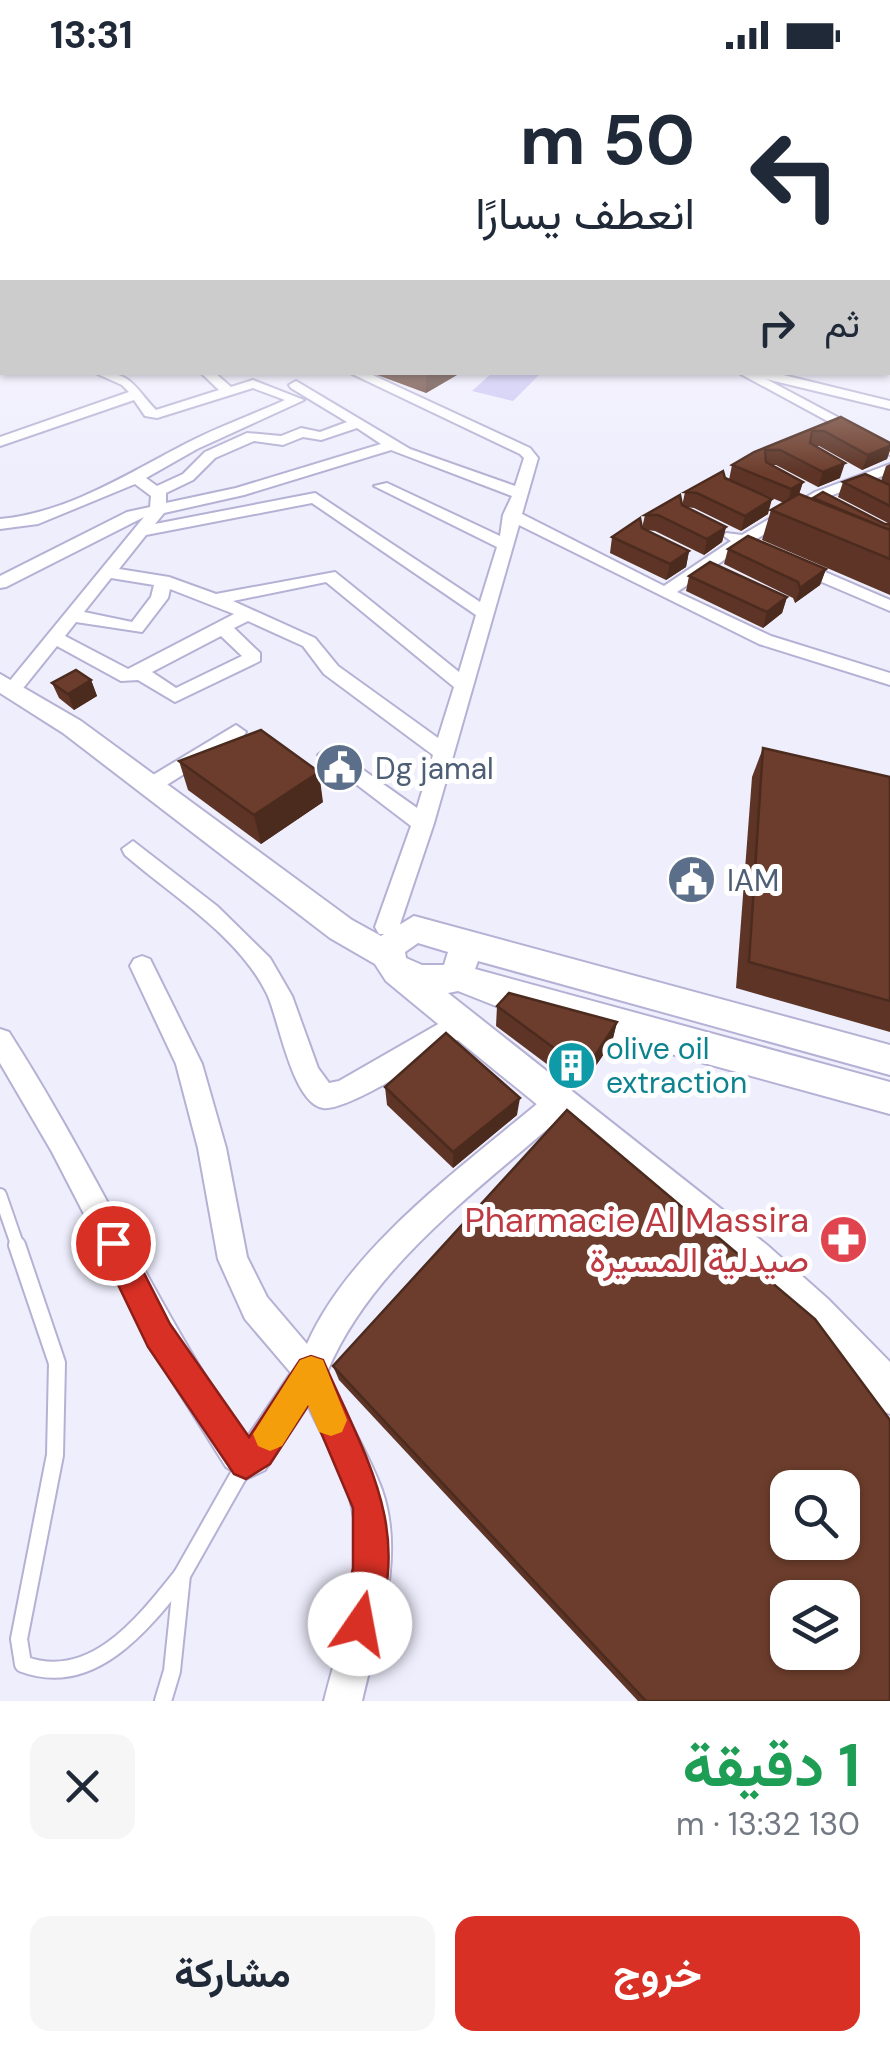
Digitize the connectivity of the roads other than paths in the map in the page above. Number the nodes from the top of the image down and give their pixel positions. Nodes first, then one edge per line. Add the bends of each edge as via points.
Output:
1 (107, 375) edge
2 (209, 375) edge
3 (360, 375) edge
4 (749, 375) edge
5 (766, 375) edge
6 (310, 379) dead end
7 (228, 392) junction
8 (137, 394) junction
9 (890, 405) edge
10 (358, 423) junction
11 (0, 442) edge
12 (392, 444) junction
13 (890, 451) edge
14 (890, 468) edge
15 (844, 469) edge
16 (136, 478) junction
17 (868, 483) junction
18 (382, 486) dead end
19 (803, 487) edge
20 (519, 493) junction
21 (820, 495) junction
22 (158, 501) junction
23 (836, 504) edge
24 (512, 515) junction
25 (0, 524) edge
26 (714, 527) edge
27 (141, 531) junction
28 (742, 541) junction
29 (504, 544) junction
30 (111, 572) junction
31 (163, 581) junction
32 (0, 583) edge
33 (664, 593) junction
34 (215, 599) junction
35 (890, 606) edge
36 (485, 613) junction
37 (246, 615) junction
38 (74, 616) junction
39 (224, 628) junction
40 (54, 638) junction
41 (139, 672) junction
42 (890, 679) edge
43 (464, 684) junction
44 (6, 685) edge
45 (236, 732) dead end
46 (443, 752) junction
47 (328, 755) dead end
48 (150, 786) junction
49 (423, 822) junction
50 (133, 849) dead end
51 (394, 946) junction
52 (142, 966) dead end
53 (455, 967) junction
54 (462, 1024) junction
55 (0, 1040) edge
56 (890, 1060) edge
57 (890, 1098) edge
58 (559, 1102) junction
59 (0, 1195) edge
60 (311, 1372) junction
61 (890, 1392) edge
62 (246, 1462) junction
63 (182, 1575) junction
64 (163, 1701) edge
65 (343, 1701) edge

1 - 8 street
2 - 7 street
3 - 20 street via 525,451 530,462
4 - 13 street
5 - 9 street
6 - 10 street via 296,385
7 - 8 street via 157,414
7 - 16 street via 257,384 297,400
8 - 11 street
10 - 12 street
10 - 22 street via 283,441 255,435 210,455
12 - 20 street
12 - 22 street via 256,488
14 - 17 street
15 - 17 street
16 - 22 street
16 - 25 street via 32,521
17 - 21 street
18 - 29 street
19 - 21 street
20 - 24 street
21 - 23 street
21 - 28 street
22 - 27 street
22 - 32 street
24 - 29 street
24 - 33 street
26 - 28 street
27 - 30 street
27 - 36 street via 315,498
28 - 33 street
28 - 35 street
29 - 36 street
30 - 31 street
30 - 38 street
31 - 34 street
31 - 38 street via 136,628
33 - 42 street via 765,640
34 - 37 street
34 - 43 street via 328,576
36 - 43 street
37 - 39 street
37 - 46 street via 304,639 331,670
38 - 40 street
39 - 41 street
39 - 41 street via 254,657 175,696
40 - 41 street via 122,676
40 - 44 street
43 - 46 street
44 - 48 main road
45 - 48 street
46 - 49 street
47 - 49 street
48 - 51 main road via 341,929
49 - 51 street
50 - 54 street via 262,966 286,1010 311,1085 325,1096 344,1092
51 - 53 main road
51 - 53 main road via 424,929
51 - 54 main road
52 - 60 street via 189,1064 233,1258 256,1308
53 - 54 main road
53 - 56 main road
53 - 57 main road via 496,992
54 - 58 main road
55 - 62 street via 82,1181 159,1336
58 - 60 street via 359,1291 317,1352
58 - 61 main road via 802,1302
59 - 63 lane via 57,1363 55,1456 19,1638 23,1664 66,1670 115,1652
60 - 62 street
60 - 65 street via 361,1481 373,1537
62 - 63 lane
63 - 64 lane

